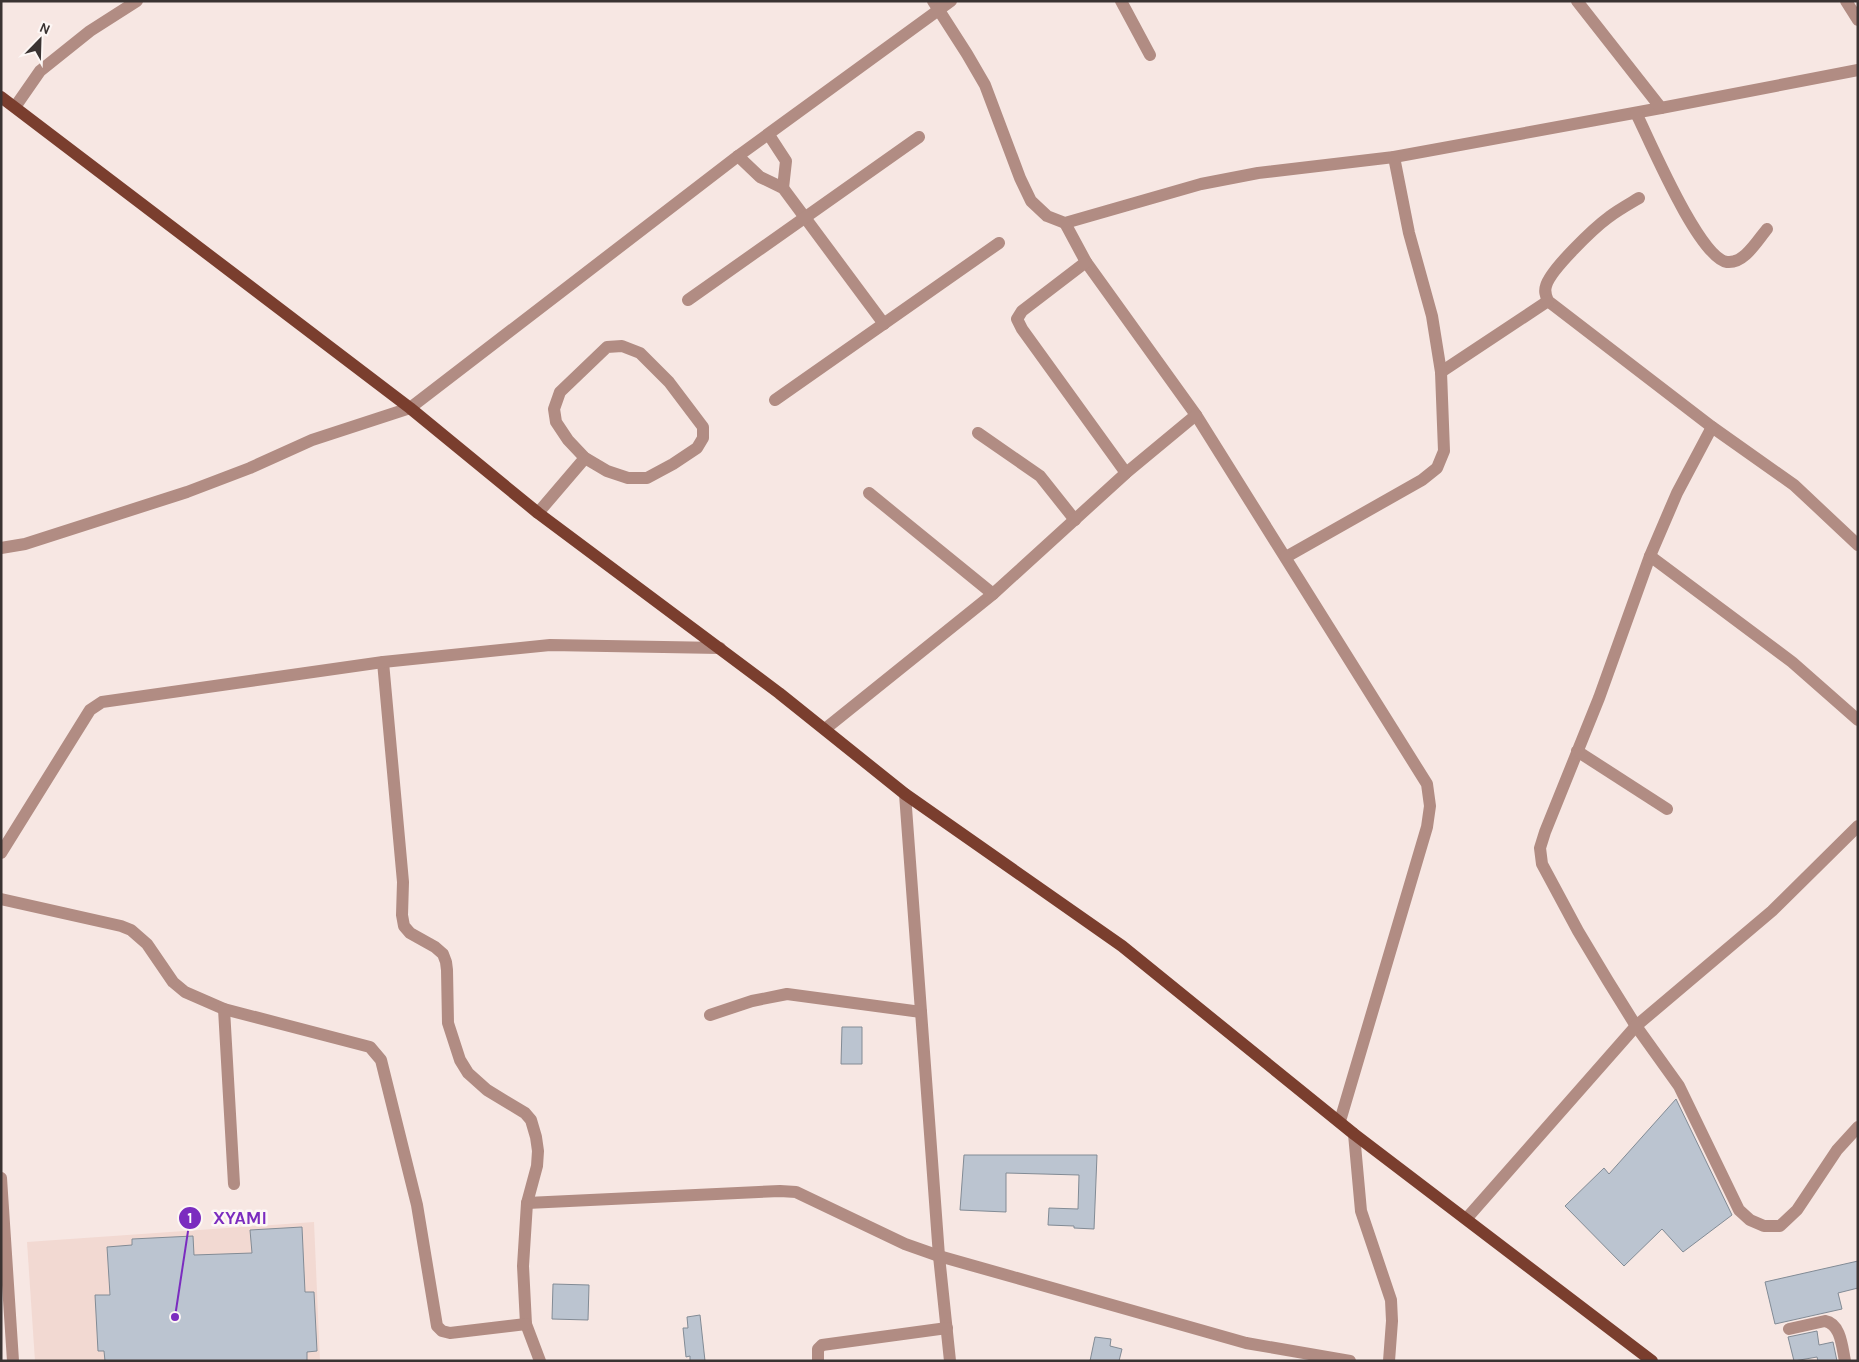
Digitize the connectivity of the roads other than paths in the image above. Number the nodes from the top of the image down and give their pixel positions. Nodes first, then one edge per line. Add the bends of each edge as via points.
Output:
1 (137, 1) edge
2 (950, 1) edge
3 (1121, 1) edge
4 (1577, 1) edge
5 (1846, 1) edge
6 (936, 5) edge
7 (1858, 20) edge
8 (1150, 55) dead end
9 (1858, 61) edge
10 (1853, 71) edge
11 (1, 97) edge
12 (15, 107) junction
13 (1661, 108) junction
14 (1636, 113) junction
15 (769, 135) junction
16 (918, 137) dead end
17 (738, 156) junction
18 (1394, 156) junction
19 (784, 188) junction
20 (1639, 198) dead end
21 (805, 217) junction
22 (1065, 224) junction
23 (1767, 229) dead end
24 (1000, 243) dead end
25 (1086, 262) junction
26 (688, 300) dead end
27 (1548, 301) junction
28 (884, 324) junction
29 (1441, 372) junction
30 (776, 400) dead end
31 (410, 408) junction
32 (1196, 415) junction
33 (1712, 427) junction
34 (978, 433) dead end
35 (586, 458) junction
36 (1126, 473) junction
37 (868, 492) dead end
38 (538, 513) junction
39 (1075, 520) junction
40 (1858, 545) edge
41 (1, 548) edge
42 (1650, 556) junction
43 (1286, 557) junction
44 (992, 594) junction
45 (720, 648) junction
46 (383, 662) junction
47 (1858, 720) edge
48 (825, 729) junction
49 (1577, 751) junction
50 (904, 794) junction
51 (1667, 809) dead end
52 (1858, 826) edge
53 (1, 853) edge
54 (1, 899) edge
55 (224, 1009) junction
56 (921, 1012) junction
57 (710, 1015) dead end
58 (1636, 1026) junction
59 (1340, 1120) junction
60 (1858, 1127) edge
61 (1354, 1134) junction
62 (1, 1178) edge
63 (234, 1184) dead end
64 (526, 1203) junction
65 (1467, 1218) junction
66 (939, 1256) junction
67 (526, 1324) junction
68 (947, 1328) junction
69 (1789, 1329) dead end
70 (13, 1361) edge
71 (540, 1361) edge
72 (818, 1361) edge
73 (950, 1361) edge
74 (1350, 1361) edge
75 (1389, 1361) edge
76 (1652, 1361) edge
77 (1845, 1361) edge

1 - 12 street via 90,31 40,70
2 - 6 street
3 - 8 street
4 - 13 street
5 - 7 street
6 - 15 street
6 - 22 street via 985,85 1031,201 1047,216
9 - 10 street
10 - 13 street
11 - 12 main road
12 - 31 main road
13 - 14 street
14 - 18 street
14 - 23 street via 1693,227 1717,257 1726,262 1738,260
15 - 17 street
15 - 19 street via 786,161
16 - 21 street
17 - 19 street via 760,177
17 - 31 street
18 - 22 street via 1258,173 1201,184
18 - 29 street via 1409,233 1432,316
19 - 21 street
20 - 27 street via 1609,217 1575,249 1546,285
21 - 26 street
21 - 28 street
22 - 25 street
24 - 28 street
25 - 32 street
25 - 36 street via 1022,311 1017,319
27 - 29 street
27 - 33 street
28 - 30 street
29 - 43 street via 1444,451 1436,468 1422,480
31 - 38 main road
31 - 41 street via 312,440 187,492 25,544
32 - 36 street
32 - 43 street
33 - 40 street via 1794,485
33 - 42 street via 1677,493
34 - 39 street via 1040,476
35 - 35 street via 606,471 628,478 647,478 697,448 703,438 703,427 670,382 640,353 622,346 607,347 560,392 554,409 556,422
35 - 38 street
36 - 39 street
37 - 44 street
38 - 45 main road
39 - 44 street
42 - 47 street via 1792,662
42 - 49 street
43 - 59 street via 1427,784 1430,806
44 - 48 street
45 - 46 street via 550,644
45 - 48 main road
46 - 53 street via 98,703 85,718
46 - 64 street via 404,926 443,954 448,970 448,1023 454,1045 468,1073 531,1120 538,1151
48 - 50 main road
49 - 51 street
49 - 58 street via 1540,848 1542,864
50 - 56 street
50 - 59 main road via 1122,946
52 - 58 street via 1772,911
54 - 55 street via 131,930 147,944 178,988
55 - 63 street
55 - 67 street via 362,1044 377,1053 417,1205 437,1326 450,1333
56 - 57 street via 787,994
56 - 66 street
58 - 60 street via 1679,1086 1728,1190 1739,1210 1750,1220 1764,1226 1780,1226 1797,1210 1837,1150
58 - 65 street
59 - 61 main road
61 - 65 main road
61 - 75 street via 1361,1211 1391,1300
62 - 70 street
64 - 66 street via 790,1190 905,1244
64 - 67 street via 523,1266
65 - 76 main road
66 - 68 street
66 - 74 street via 1246,1343
67 - 71 street
68 - 72 street via 822,1345 818,1349
68 - 73 street
69 - 77 street via 1830,1322 1837,1330

